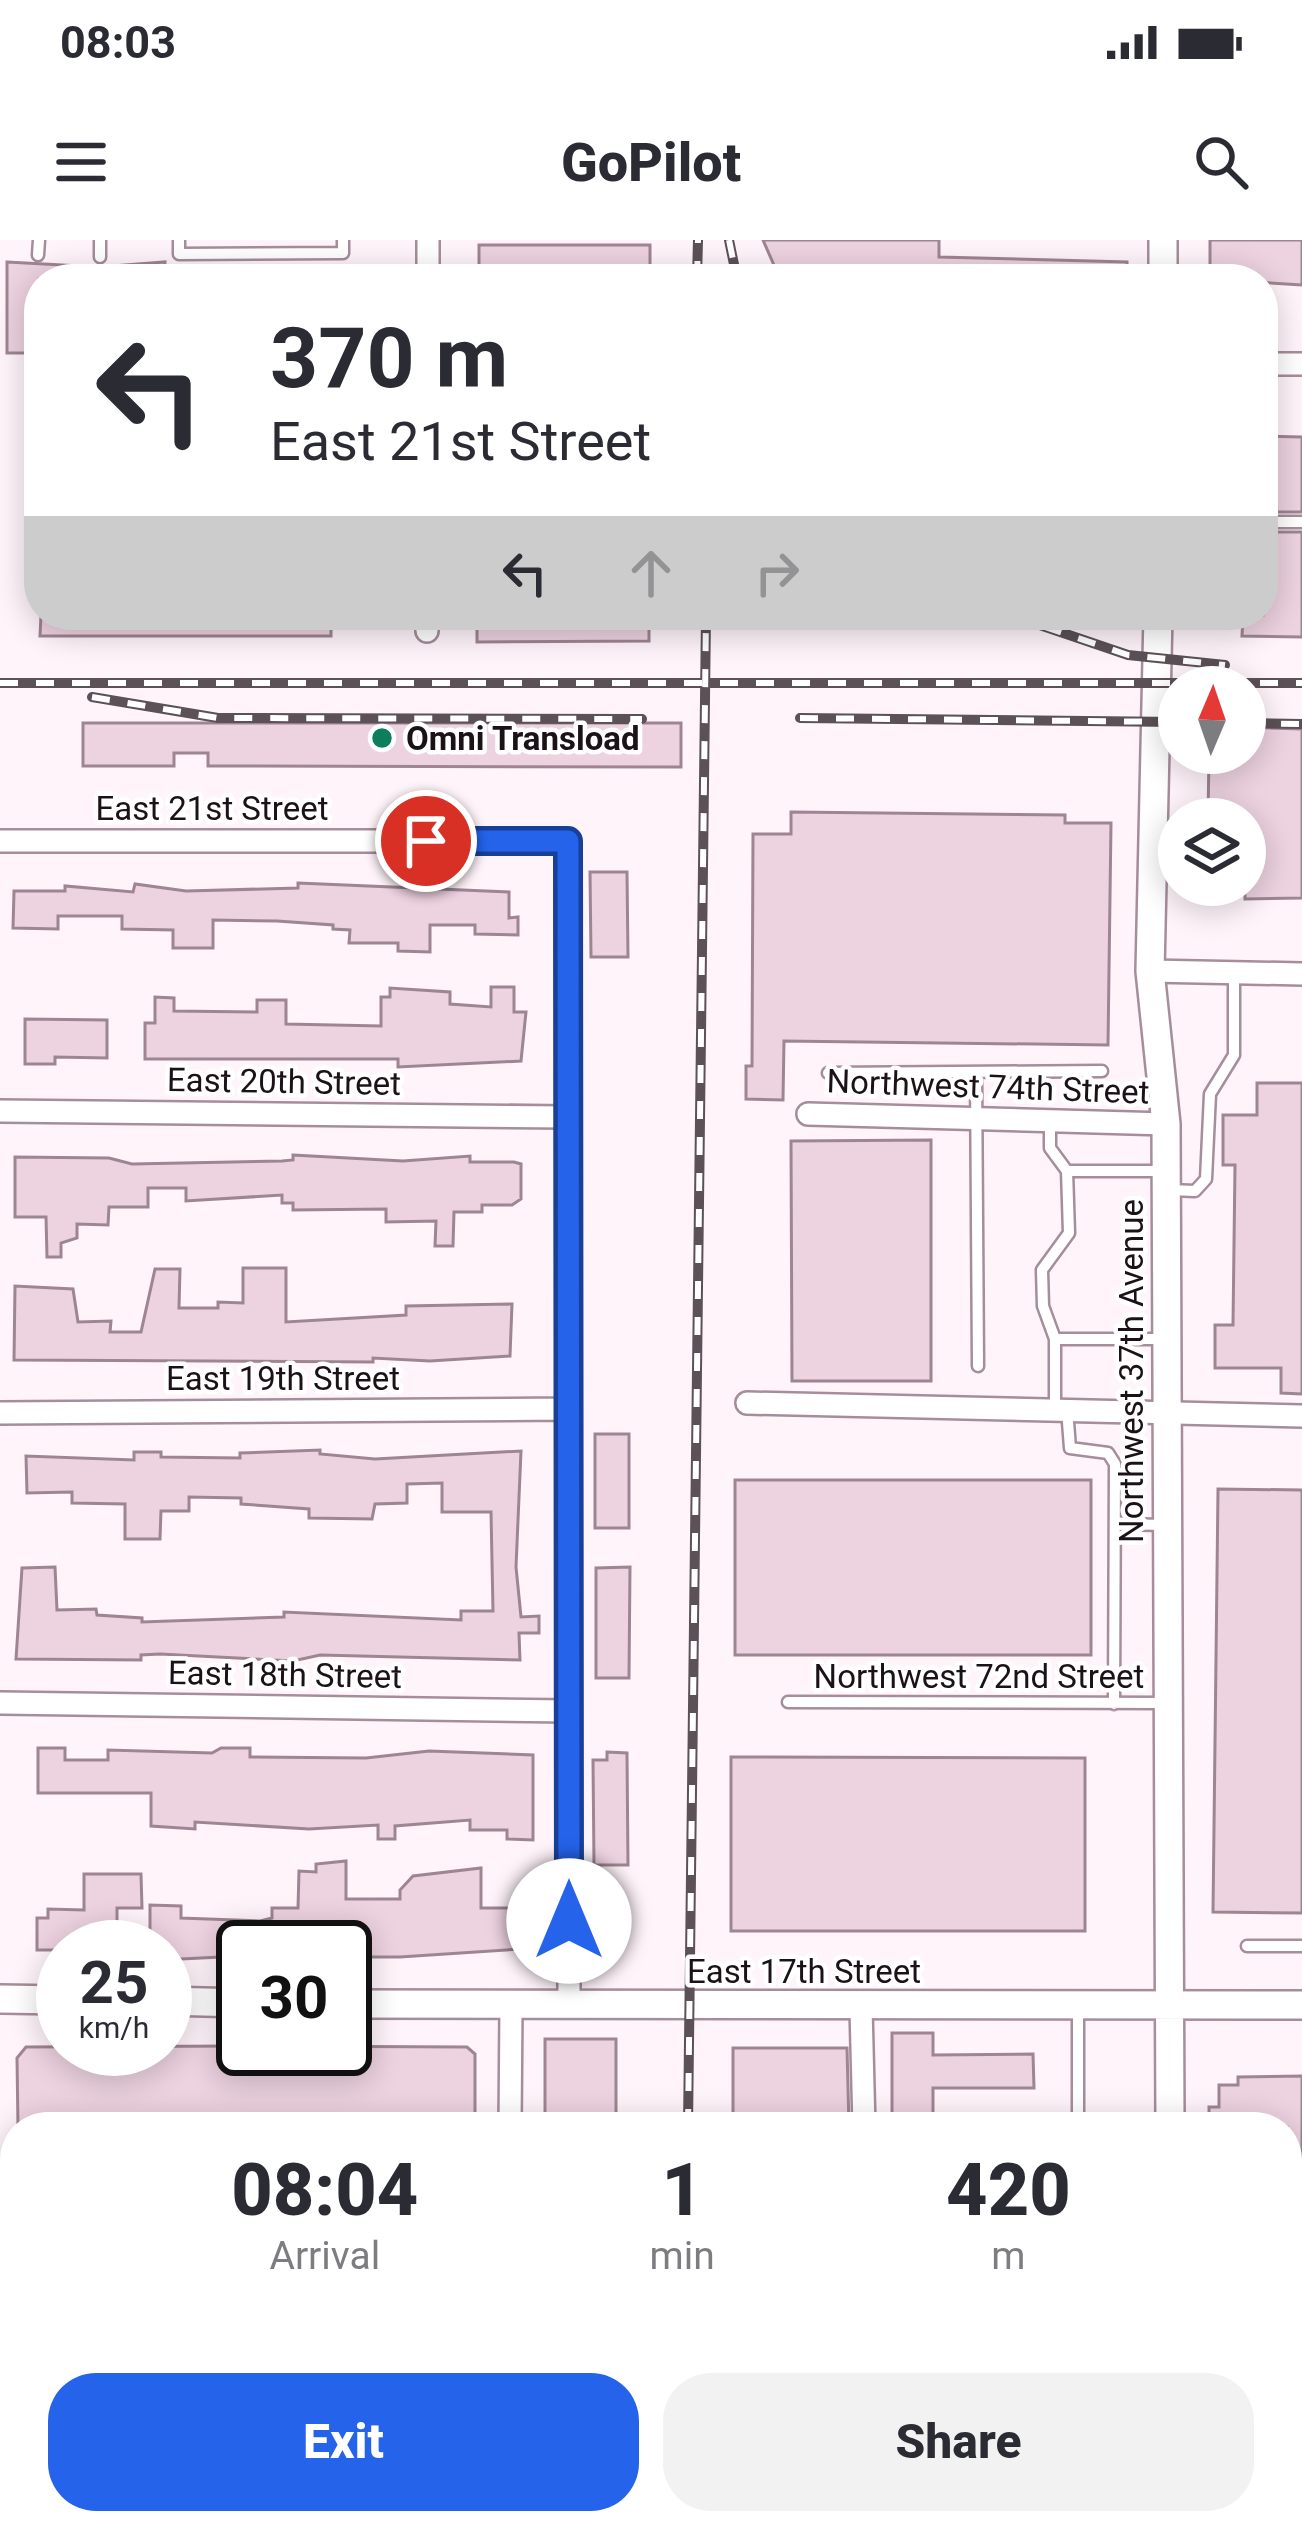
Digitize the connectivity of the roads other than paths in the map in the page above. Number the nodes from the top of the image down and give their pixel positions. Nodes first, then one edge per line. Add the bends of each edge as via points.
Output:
1 (39, 240) edge
2 (100, 240) edge
3 (179, 240) edge
4 (343, 240) edge
5 (38, 255) dead end
6 (100, 257) dead end
7 (1158, 630) edge
8 (0, 841) edge
9 (1150, 970) junction
10 (1234, 973) junction
11 (1302, 974) edge
12 (1102, 1071) dead end
13 (976, 1072) junction
14 (829, 1073) dead end
15 (0, 1111) edge
16 (808, 1114) dead end
17 (568, 1117) junction
18 (976, 1119) junction
19 (1050, 1121) junction
20 (1166, 1124) junction
21 (1067, 1172) junction
22 (1166, 1181) junction
23 (1167, 1339) junction
24 (1055, 1340) junction
25 (978, 1366) dead end
26 (747, 1403) dead end
27 (566, 1409) junction
28 (1061, 1409) junction
29 (1167, 1411) junction
30 (0, 1413) edge
31 (1302, 1416) edge
32 (1115, 1524) junction
33 (1167, 1525) junction
34 (788, 1702) dead end
35 (0, 1703) edge
36 (1168, 1703) junction
37 (1114, 1704) junction
38 (569, 1712) junction
39 (1247, 1946) dead end
40 (1302, 1946) edge
41 (0, 1999) edge
42 (36, 2000) edge
43 (372, 2004) edge
44 (569, 2005) junction
45 (1302, 2005) edge
46 (511, 2006) junction
47 (861, 2008) junction
48 (1078, 2008) junction
49 (1169, 2008) junction
50 (510, 2112) edge
51 (864, 2112) edge
52 (1078, 2112) edge
53 (1170, 2112) edge

1 - 5 lane
2 - 6 lane
3 - 4 lane via 179,254 344,254
7 - 9 street, Northwest 37th Avenue
8 - 17 street, East 21st Street via 568,841
9 - 10 street
9 - 20 street, Northwest 37th Avenue
10 - 11 street
10 - 22 lane via 1234,1055 1210,1094 1206,1179 1195,1191
12 - 13 lane
13 - 14 lane
13 - 18 lane
15 - 17 street, East 20th Street
16 - 18 street, Northwest 74th Street
17 - 27 street
18 - 19 street, Northwest 74th Street
18 - 25 lane
19 - 20 street, Northwest 74th Street
19 - 21 lane via 1050,1148
20 - 22 street, Northwest 37th Avenue
21 - 22 lane
21 - 24 lane via 1069,1233 1042,1270
22 - 23 street, Northwest 37th Avenue
23 - 24 lane
23 - 29 street, Northwest 37th Avenue
24 - 28 lane
26 - 28 street
27 - 30 street, East 19th Street
27 - 38 street
28 - 29 street
28 - 32 lane via 1070,1448 1108,1453 1115,1464
29 - 31 street
29 - 33 street, Northwest 37th Avenue
32 - 33 lane
32 - 37 lane
33 - 36 street, Northwest 37th Avenue
34 - 37 lane, Northwest 72nd Street
35 - 38 street, East 18th Street
36 - 37 lane, Northwest 72nd Street
36 - 49 street, Northwest 37th Avenue
38 - 44 street
39 - 40 lane
41 - 42 street
43 - 46 street, East 17th Street
44 - 46 street, East 17th Street
44 - 47 street, East 17th Street
45 - 49 street, East 17th Street
46 - 50 street
47 - 48 street, East 17th Street
47 - 51 street
48 - 49 street, East 17th Street
48 - 52 lane
49 - 53 street, Northwest 37th Avenue

